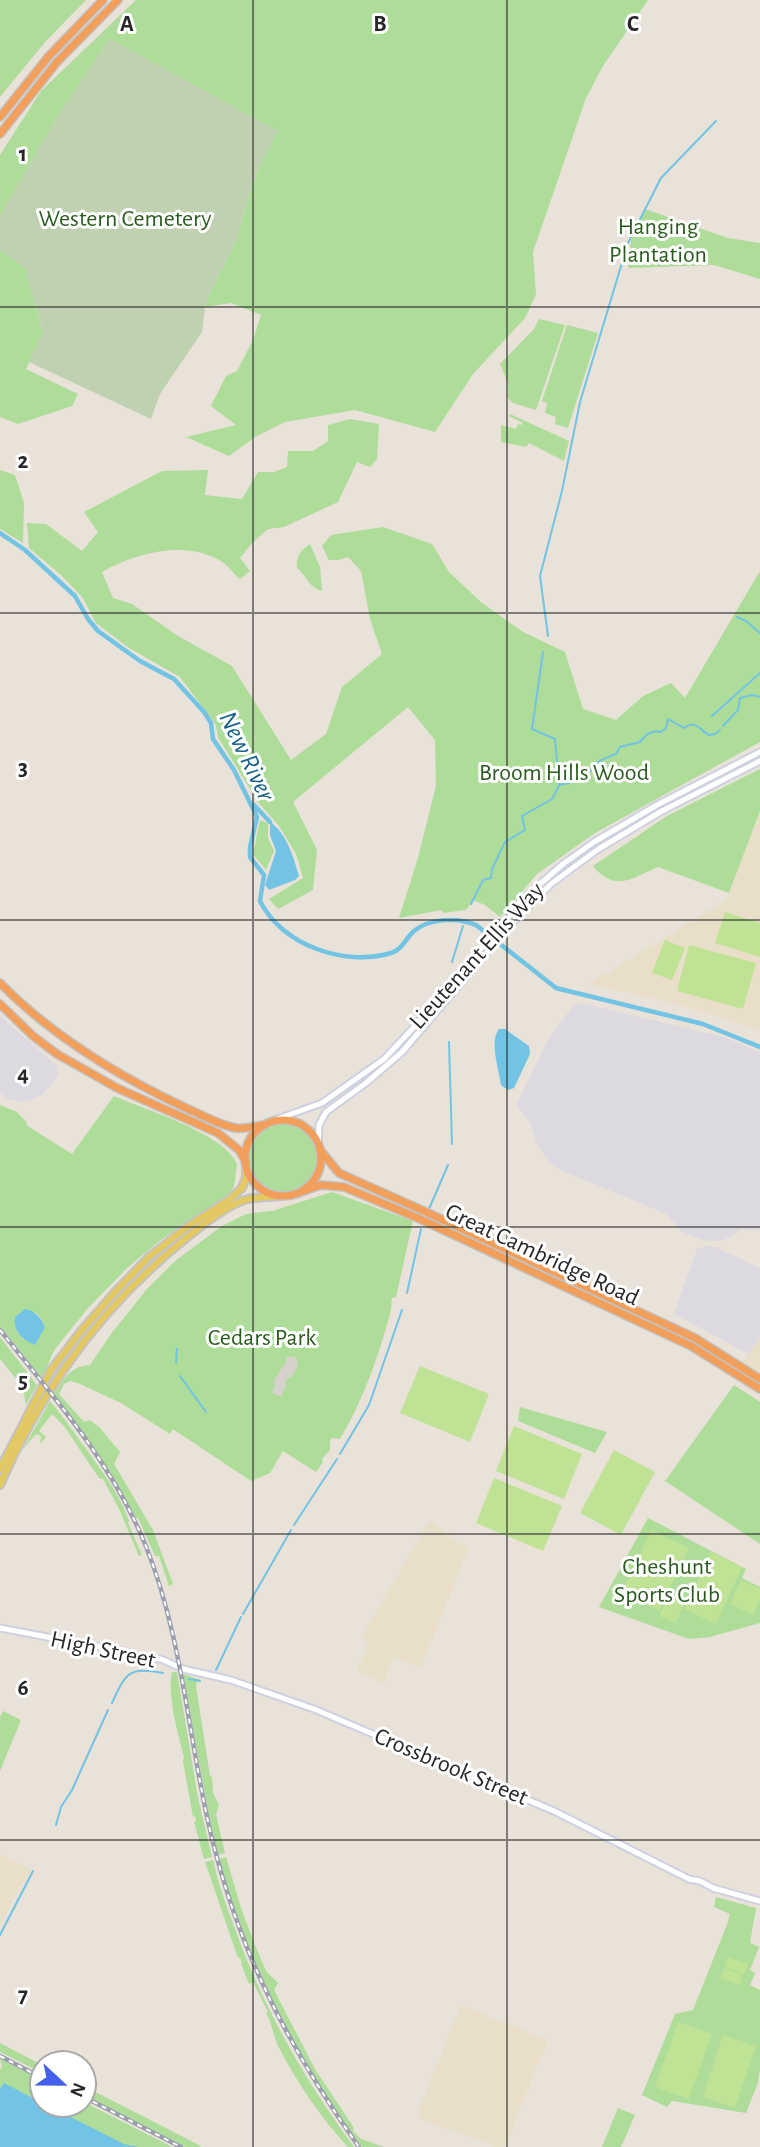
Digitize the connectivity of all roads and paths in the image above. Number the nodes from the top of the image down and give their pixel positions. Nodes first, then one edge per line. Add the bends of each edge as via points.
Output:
1 (103, 0) edge
2 (118, 0) edge
3 (0, 117) edge
4 (0, 134) edge
5 (760, 752) edge
6 (760, 761) edge
7 (0, 984) edge
8 (0, 1004) edge
9 (272, 1121) junction
10 (262, 1125) junction
11 (319, 1147) junction
12 (246, 1164) junction
13 (298, 1193) junction
14 (280, 1196) junction
15 (760, 1379) edge
16 (760, 1389) edge
17 (0, 1469) edge
18 (0, 1485) edge
19 (0, 1628) edge
20 (205, 1673) joint
21 (760, 1901) edge

1 - 3 highway via 48,57
2 - 4 highway via 57,62
5 - 9 main road, Lieutenant Ellis Way via 594,842 524,898 384,1059 322,1103
6 - 11 main road, Lieutenant Ellis Way via 662,811 551,884 402,1052 326,1112 318,1125
7 - 10 highway via 65,1040 143,1086 222,1124 239,1129
8 - 12 highway via 57,1054 117,1088 218,1133 240,1151
9 - 10 highway
9 - 11 highway via 297,1123 311,1133
10 - 12 highway via 250,1142
11 - 13 highway via 316,1176
11 - 15 highway, Great Cambridge Road via 339,1173 695,1338
12 - 14 highway via 255,1183
12 - 17 main road via 242,1188 149,1258 81,1331 51,1370
13 - 14 highway
13 - 16 highway, Great Cambridge Road via 321,1185 344,1187 420,1219 691,1346
14 - 18 main road via 247,1199 219,1214 153,1264 120,1297 58,1375
19 - 20 main road, High Street via 161,1659
20 - 21 main road, Crossbrook Street via 304,1705 515,1794 689,1880

